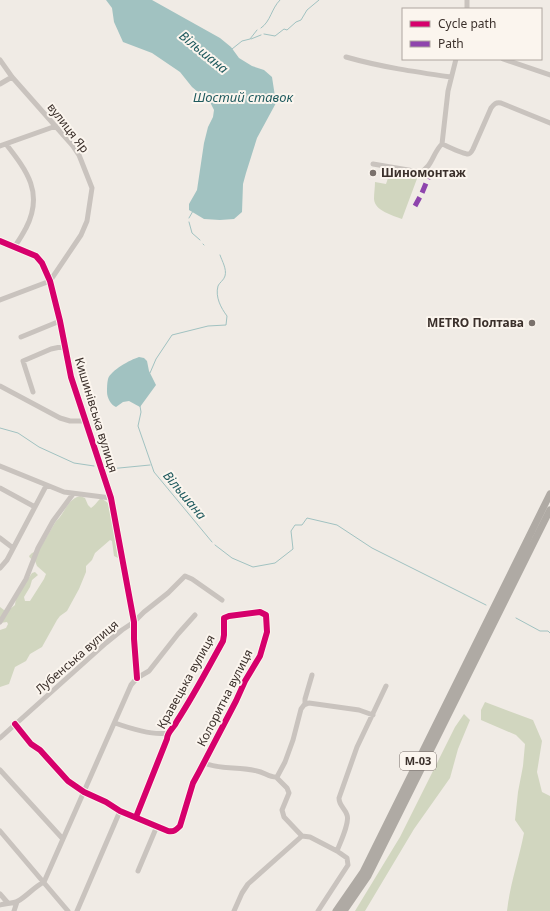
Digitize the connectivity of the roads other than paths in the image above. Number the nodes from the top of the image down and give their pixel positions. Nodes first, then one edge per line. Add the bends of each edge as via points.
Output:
1 (346, 57) dead end
2 (0, 60) edge
3 (456, 60) edge
4 (507, 60) edge
5 (550, 75) edge
6 (12, 77) junction
7 (451, 77) junction
8 (0, 84) edge
9 (550, 123) edge
10 (56, 126) junction
11 (442, 144) junction
12 (3, 145) edge
13 (373, 164) dead end
14 (0, 240) edge
15 (14, 246) junction
16 (50, 281) junction
17 (0, 300) edge
18 (60, 321) junction
19 (21, 337) dead end
20 (65, 346) junction
21 (0, 386) edge
22 (33, 392) dead end
23 (85, 421) junction
24 (0, 466) edge
25 (46, 486) junction
26 (0, 488) edge
27 (73, 494) junction
28 (550, 494) edge
29 (111, 498) junction
30 (35, 507) junction
31 (550, 510) edge
32 (0, 538) edge
33 (13, 548) junction
34 (0, 568) edge
35 (222, 600) dead end
36 (195, 616) dead end
37 (0, 622) edge
38 (134, 622) junction
39 (224, 624) joint
40 (312, 675) dead end
41 (137, 678) junction
42 (386, 686) dead end
43 (305, 704) junction
44 (373, 715) junction
45 (114, 723) junction
46 (16, 724) junction
47 (167, 734) junction
48 (0, 738) edge
49 (204, 762) junction
50 (0, 770) edge
51 (276, 777) junction
52 (84, 792) junction
53 (120, 811) junction
54 (136, 817) junction
55 (157, 826) junction
56 (0, 831) edge
57 (302, 836) junction
58 (62, 838) junction
59 (338, 851) junction
60 (138, 871) dead end
61 (44, 882) junction
62 (0, 894) edge
63 (7, 902) junction
64 (17, 902) junction
65 (0, 905) edge
66 (14, 911) edge
67 (68, 911) edge
68 (77, 911) edge
69 (234, 911) edge
70 (318, 911) edge
71 (336, 911) edge
72 (344, 911) edge

1 - 7 street via 417,73
2 - 6 street, вулиця Яр
3 - 7 street
4 - 5 street
6 - 8 street
6 - 10 street, вулиця Яр
7 - 11 street
9 - 11 street via 498,102 491,108 470,153
10 - 12 street
10 - 16 street, вулиця Яр via 79,155 92,188 87,221 81,235
11 - 13 street via 424,171
12 - 15 street via 16,157 26,172 34,198 29,222 19,242
14 - 15 street, Кишинівська вулиця
15 - 16 street, Кишинівська вулиця via 40,259
16 - 17 street
16 - 18 street, Кишинівська вулиця
18 - 19 street
18 - 20 street, Кишинівська вулиця
20 - 22 street via 23,361
20 - 23 street, Кишинівська вулиця via 71,378
21 - 23 street via 60,418
23 - 29 street, Кишинівська вулиця
24 - 25 street
25 - 27 street
25 - 30 street
26 - 30 street
27 - 29 street
27 - 37 street via 53,521 38,548 26,579
28 - 71 highway, М-03 via 363,872
29 - 38 street, Кишинівська вулиця
30 - 33 street
31 - 72 highway, М-03 via 368,876
32 - 33 street
33 - 34 street
35 - 38 street, Лубенська вулиця via 185,576
36 - 41 street via 148,671
38 - 41 street, Кишинівська вулиця
38 - 46 street, Лубенська вулиця
39 - 47 street, Кравецька вулиця via 223,641 192,698 175,726
39 - 49 street, Колоритна вулиця via 224,618 229,616 260,612 266,615 267,632 260,656
40 - 43 street
41 - 45 street via 131,685
42 - 44 street
43 - 44 street via 360,710
43 - 51 street via 301,709 285,762 279,776
44 - 59 street via 357,747 339,798 339,803 348,817
45 - 47 street via 133,729
45 - 52 street
46 - 48 street, Лубенська вулиця
46 - 52 street via 31,744 40,750 68,781
47 - 54 street, Кравецька вулиця
49 - 51 street via 215,766 255,770
49 - 55 street, Колоритна вулиця via 180,826 172,832
50 - 58 street
51 - 57 street via 289,793 282,807 282,814
52 - 53 street
52 - 58 street
53 - 54 street
53 - 68 street
54 - 55 street
55 - 60 street
56 - 61 street
57 - 59 street via 310,837
57 - 69 street via 248,884
58 - 61 street
59 - 70 street via 347,858 348,865
61 - 64 street
61 - 67 street
62 - 63 street
63 - 64 street
63 - 65 street
64 - 66 street

